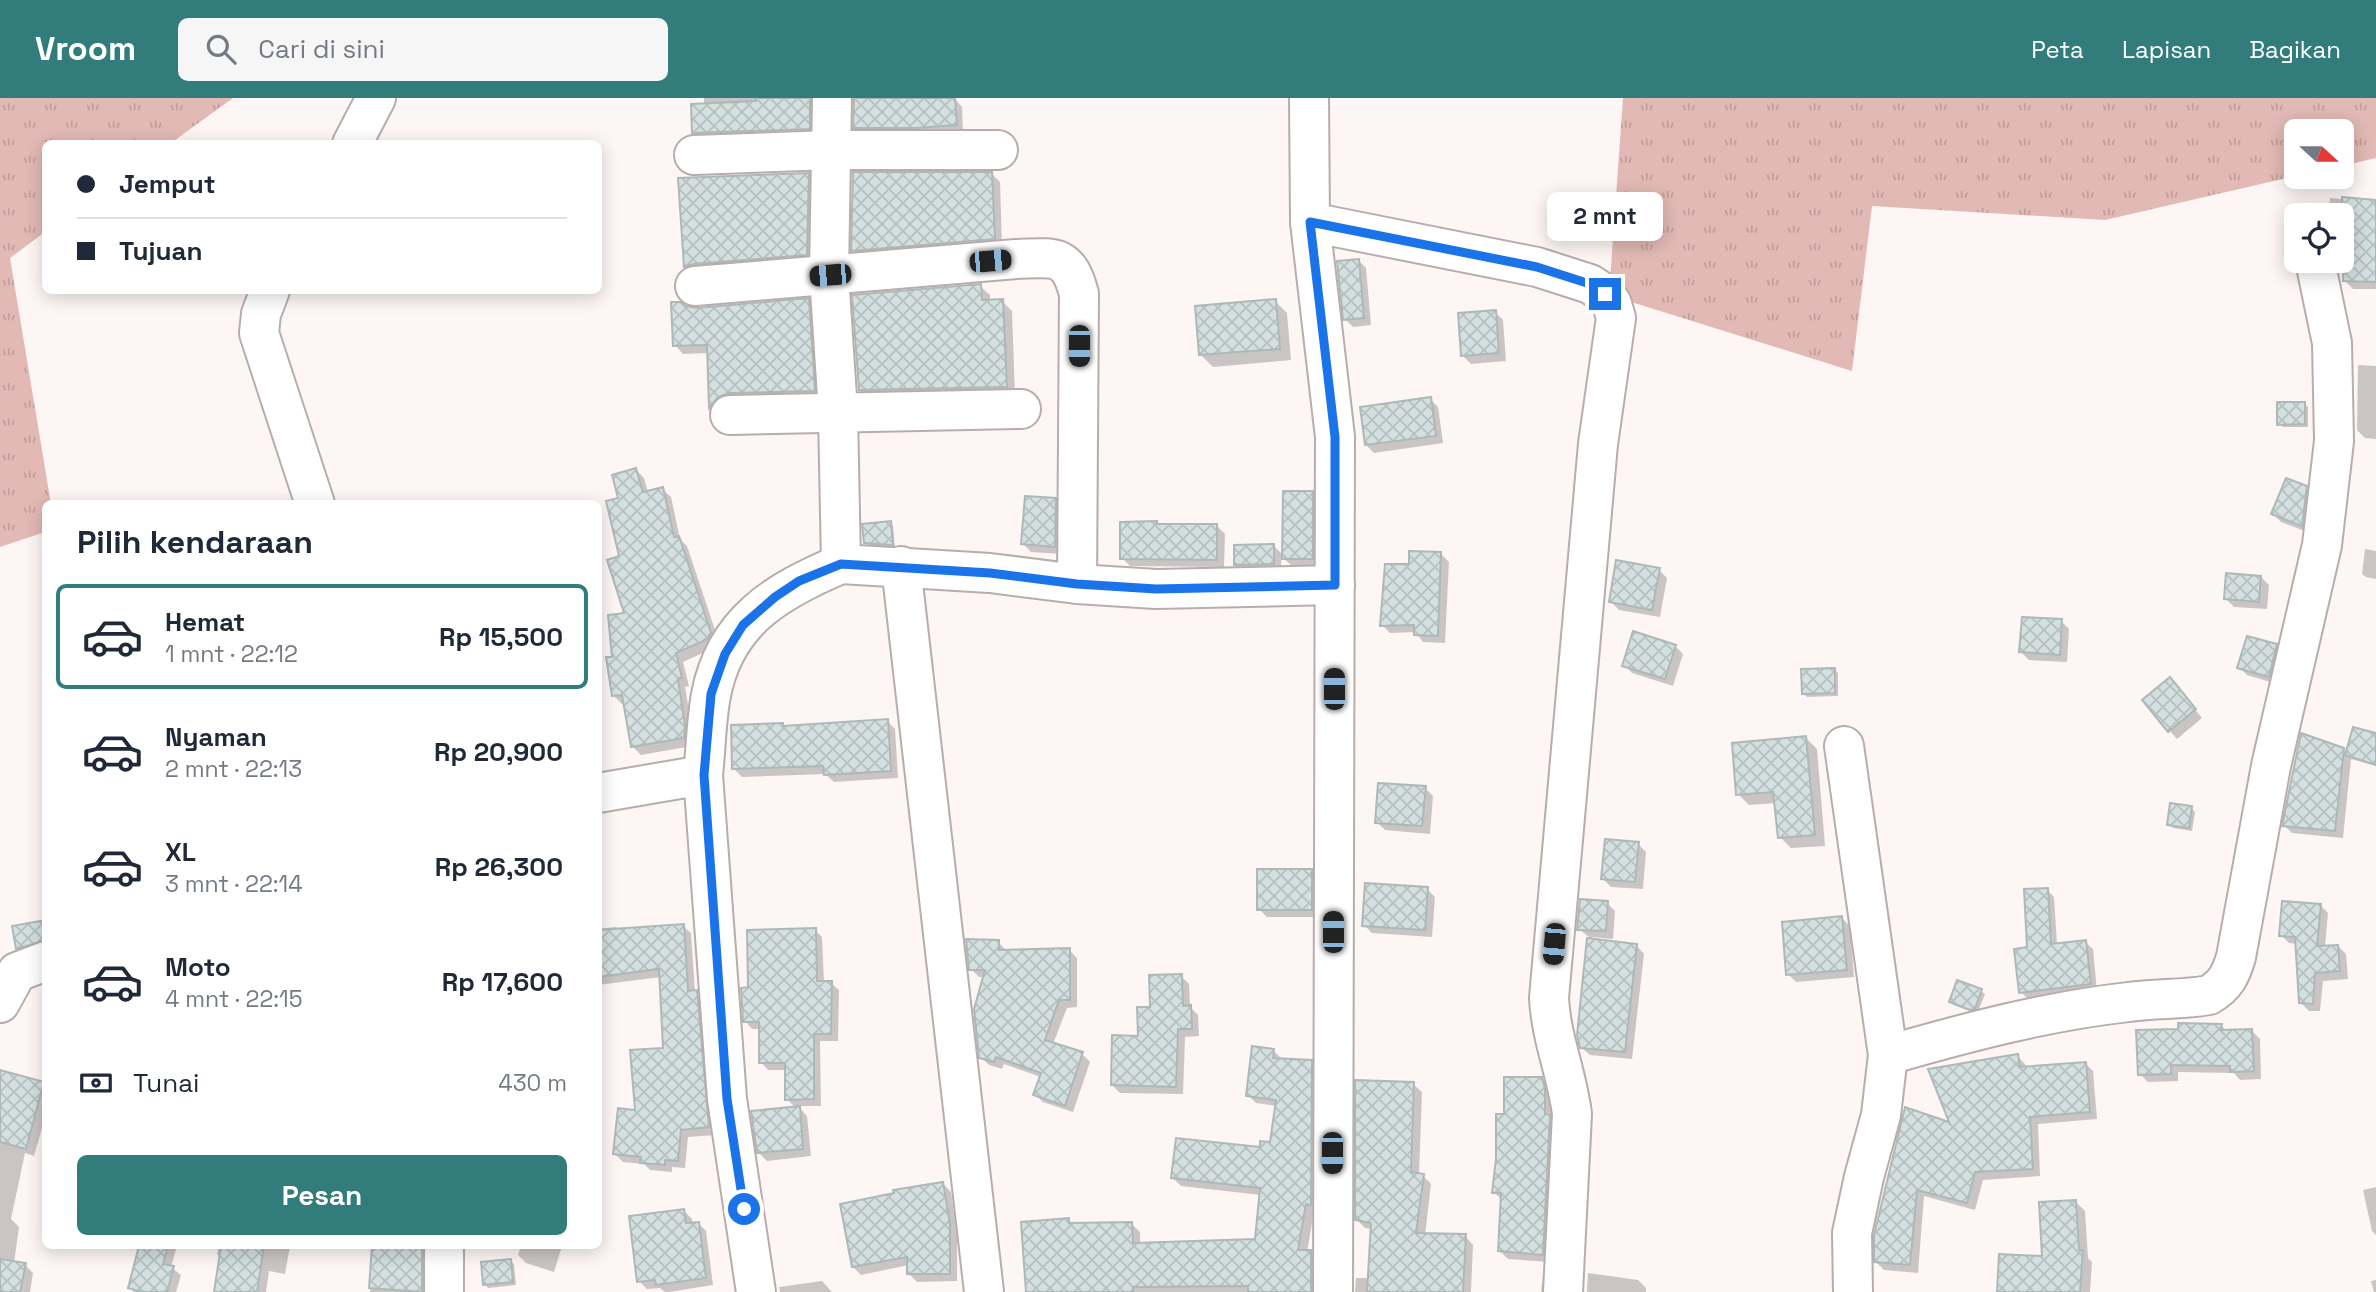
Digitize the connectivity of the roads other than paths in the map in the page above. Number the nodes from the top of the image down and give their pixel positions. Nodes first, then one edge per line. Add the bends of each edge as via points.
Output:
1 (376, 98) edge
2 (832, 98) edge
3 (1309, 98) edge
4 (354, 140) edge
5 (831, 150) junction
6 (998, 150) dead end
7 (694, 155) dead end
8 (1310, 222) junction
9 (2318, 273) edge
10 (830, 275) junction
11 (695, 286) dead end
12 (268, 294) edge
13 (1021, 409) dead end
14 (838, 412) junction
15 (730, 415) dead end
16 (314, 500) edge
17 (841, 564) junction
18 (901, 566) junction
19 (1077, 584) junction
20 (1335, 585) junction
21 (1844, 746) dead end
22 (704, 775) junction
23 (602, 792) edge
24 (42, 963) edge
25 (0, 1003) edge
26 (1888, 1055) junction
27 (444, 1249) edge
28 (444, 1292) edge
29 (757, 1292) edge
30 (985, 1292) edge
31 (1333, 1292) edge
32 (1563, 1292) edge
33 (1853, 1292) edge

1 - 4 street
2 - 5 street
3 - 8 street
5 - 6 street
5 - 7 street
5 - 10 street
8 - 20 street via 1335,437
8 - 32 street via 1537,267 1590,284 1605,294 1616,317 1598,444 1549,998 1549,1016 1572,1114
9 - 26 street via 2332,342 2334,441 2322,545 2271,766 2236,957 2227,981 2209,995 2023,1019
10 - 11 street
10 - 14 street
10 - 19 street via 1016,259 1051,258 1067,265 1079,294
12 - 16 street via 259,332
13 - 14 street
14 - 15 street
14 - 17 street
17 - 18 street
17 - 22 street via 799,581 743,625 725,654 711,694
18 - 19 street
18 - 30 street
19 - 20 street via 1181,589
20 - 31 street
21 - 26 street
22 - 23 street
22 - 29 street via 727,1099
24 - 25 street via 17,972
26 - 33 street via 1881,1115 1853,1233
27 - 28 street

